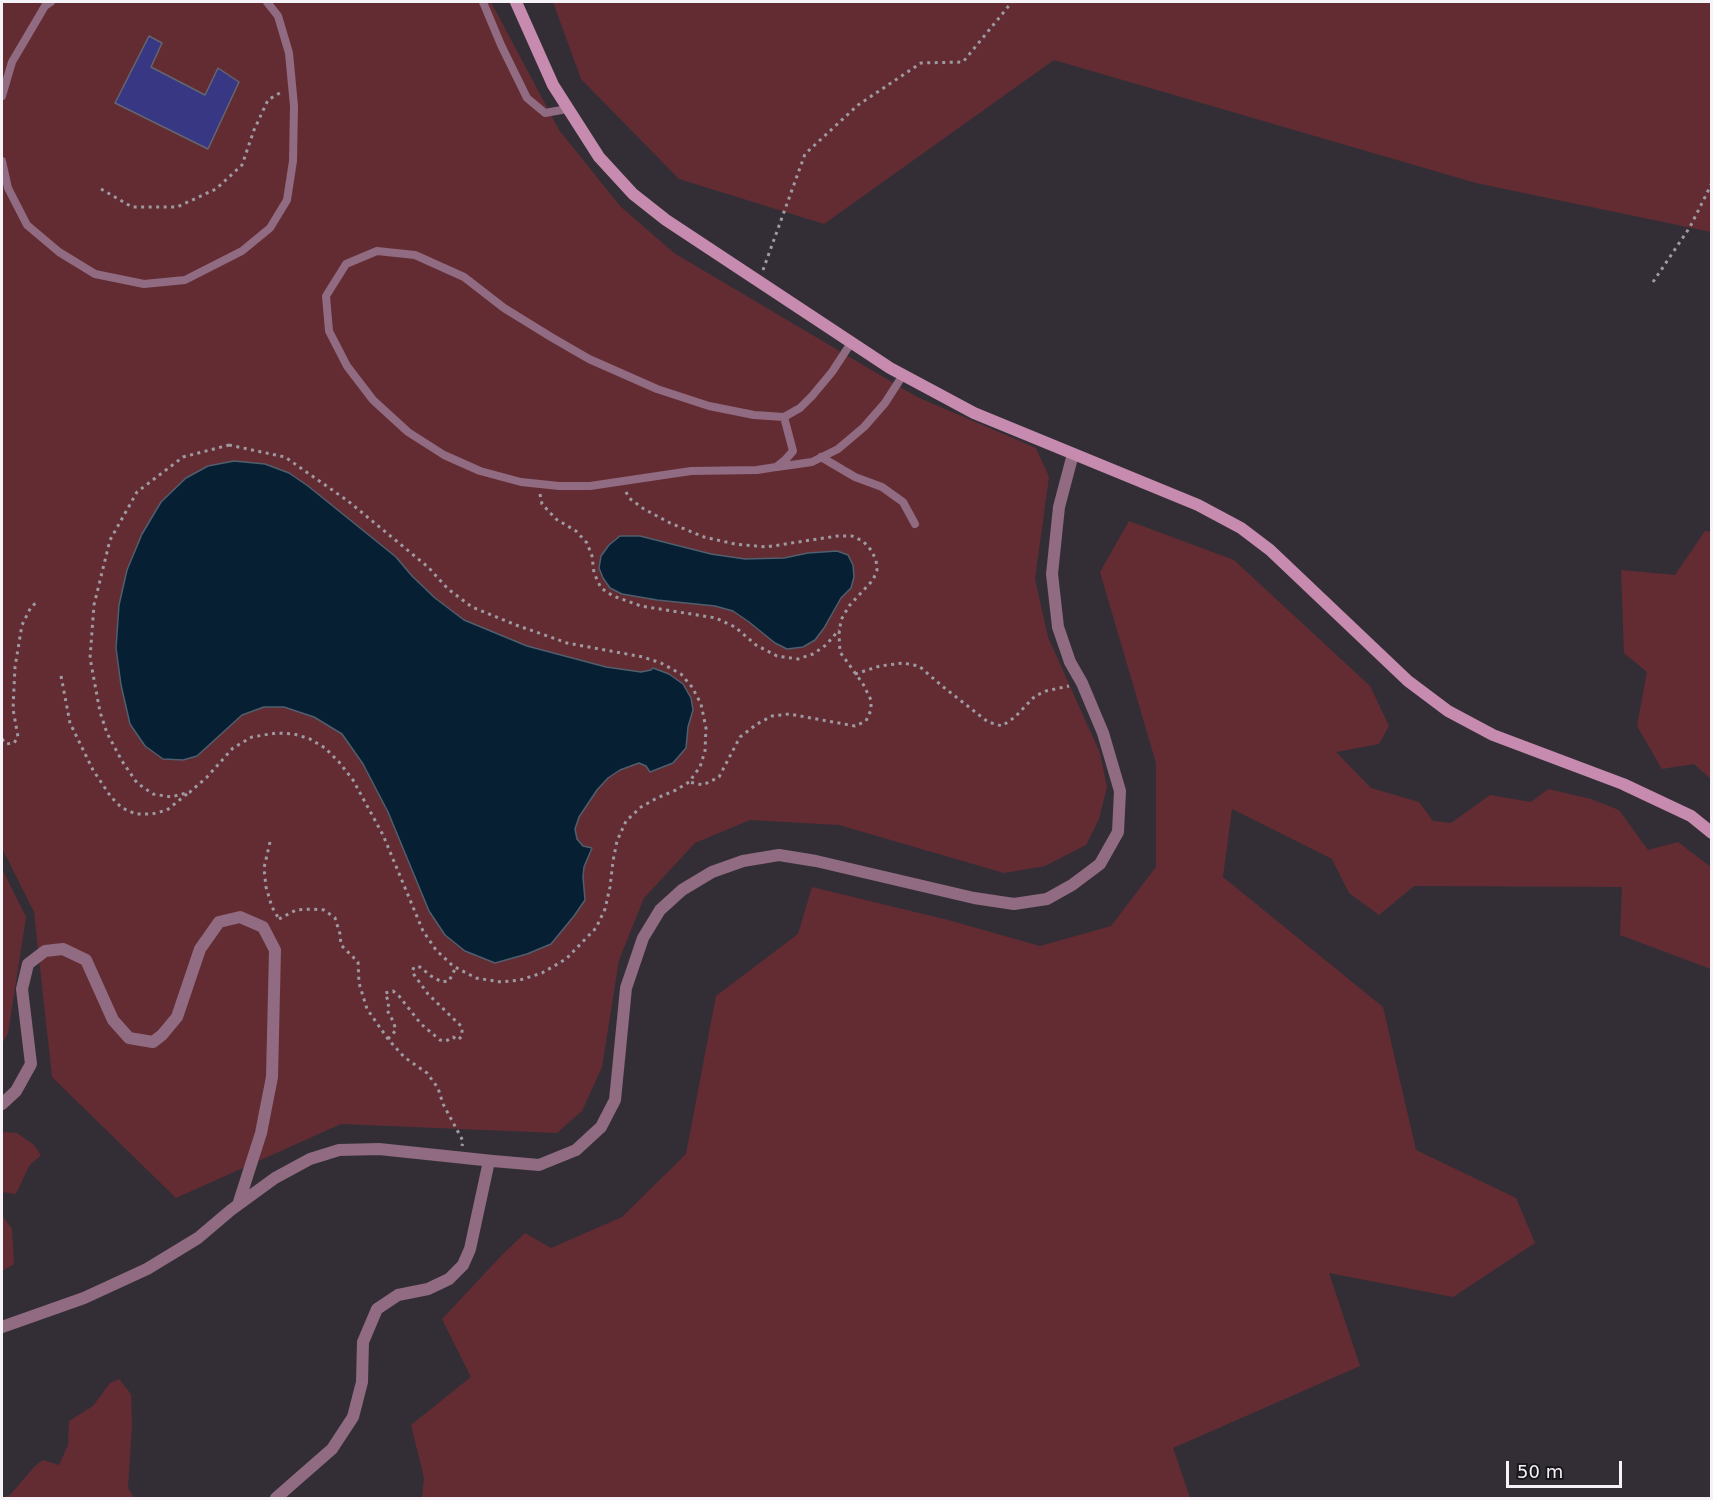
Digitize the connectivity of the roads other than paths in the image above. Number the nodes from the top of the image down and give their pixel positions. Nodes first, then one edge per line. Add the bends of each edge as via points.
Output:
1 (51, 2) edge
2 (267, 2) edge
3 (483, 2) edge
4 (516, 2) edge
5 (2, 96) edge
6 (567, 109) junction
7 (2, 161) edge
8 (851, 343) junction
9 (903, 375) junction
10 (784, 417) junction
11 (1073, 454) junction
12 (821, 457) junction
13 (776, 467) junction
14 (915, 524) dead end
15 (1712, 832) edge
16 (2, 1104) edge
17 (489, 1161) junction
18 (238, 1205) junction
19 (2, 1328) edge
20 (276, 1498) edge

1 - 5 lane via 12,62
2 - 7 lane via 278,16 289,53 294,106 293,162 287,200 270,228 242,251 185,280 144,284 95,274 58,252 27,225 8,188
3 - 6 lane via 527,98 545,113
4 - 6 main road
6 - 8 main road via 599,158 633,194
8 - 9 main road
8 - 10 lane via 812,396
9 - 11 main road via 974,412
9 - 12 lane via 864,427 838,449
10 - 13 lane via 793,451
10 - 13 lane via 709,406 657,389 589,359 504,308 464,277 415,255 377,251 346,264 326,296 329,331 347,366 374,400 408,432 480,471 521,482 590,486 691,471
11 - 15 main road via 1198,505 1241,528 1270,550 1408,681 1448,711 1493,735 1633,789 1691,816
11 - 17 street via 1059,507 1052,574 1058,627 1103,733 1120,791 1118,832 1100,864 1047,899 1014,903 974,898 779,855 743,861 712,872 667,903 643,938 626,988 615,1100 601,1127 576,1150 539,1165
12 - 13 lane
12 - 14 lane via 882,487 903,502
16 - 18 street via 16,1091 31,1064 22,989 28,964 45,951 63,949 86,960 112,1020 129,1038 153,1042 177,1017 200,949 219,922 240,917 263,927 275,950 272,1077 261,1133
17 - 18 street via 379,1149 339,1150 310,1159 275,1178
17 - 20 street via 463,1265 449,1279 398,1295 377,1309 363,1342 362,1382 353,1417 332,1449
18 - 19 street via 198,1238 147,1269 84,1298

